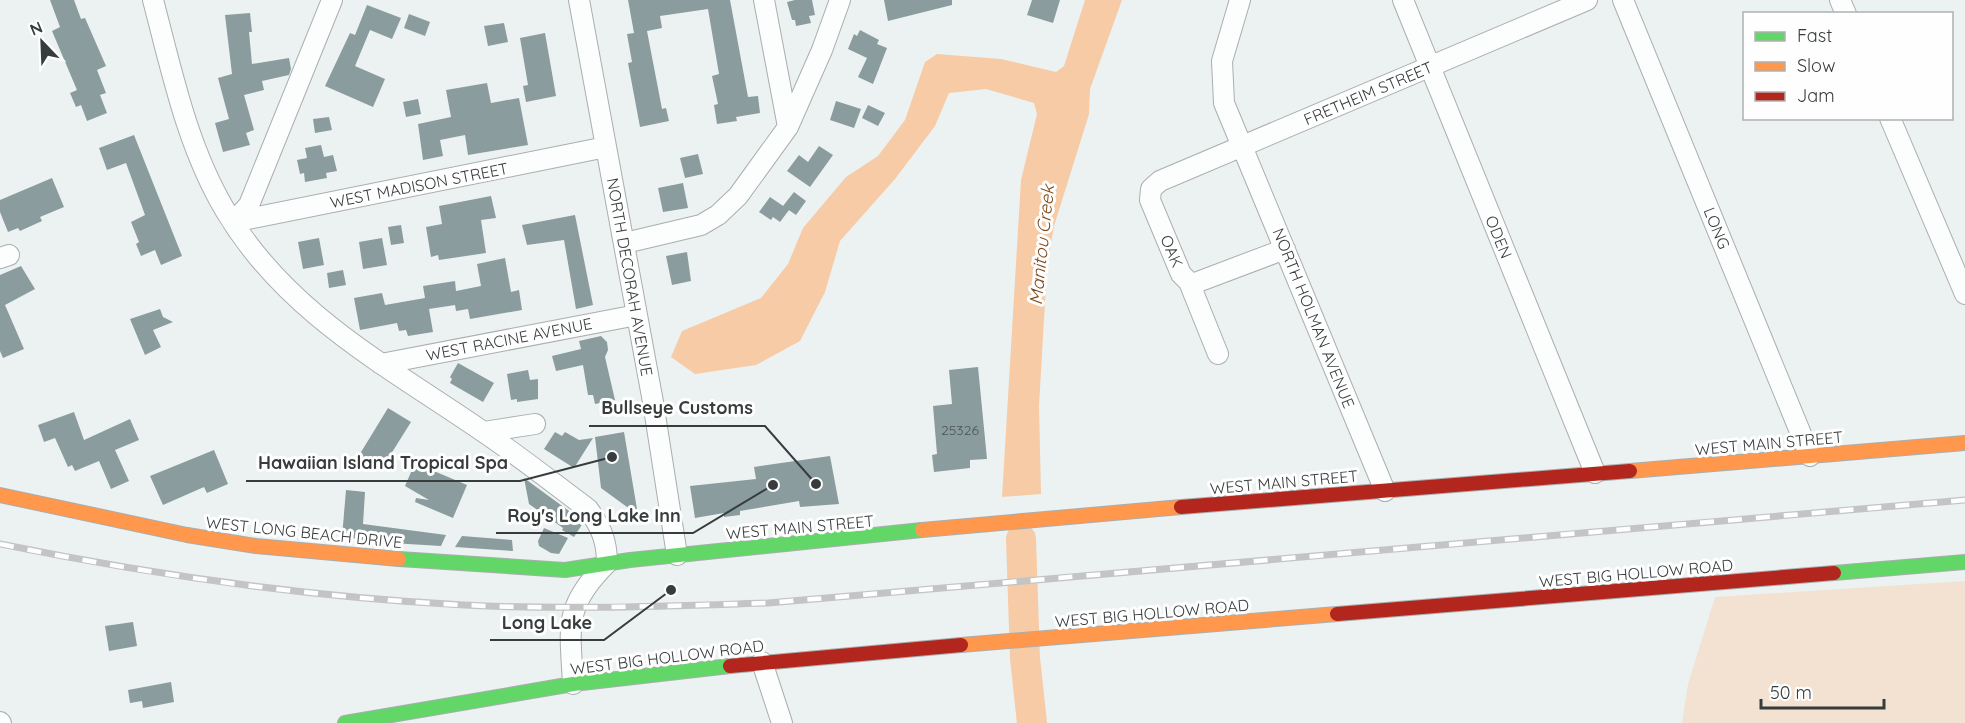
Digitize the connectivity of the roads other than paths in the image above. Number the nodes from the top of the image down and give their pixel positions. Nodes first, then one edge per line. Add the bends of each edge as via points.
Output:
1 (153, 0) edge
2 (332, 0) edge
3 (579, 0) edge
4 (764, 0) edge
5 (840, 0) edge
6 (1240, 0) edge
7 (1403, 0) edge
8 (1587, 0) edge
9 (1623, 0) edge
10 (1430, 67) junction
11 (1891, 120) edge
12 (788, 127) junction
13 (1242, 146) junction
14 (606, 147) junction
15 (1150, 189) joint
16 (233, 222) junction
17 (624, 243) junction
18 (1285, 249) junction
19 (1189, 282) junction
20 (1965, 294) edge
21 (637, 315) junction
22 (1218, 354) dead end
23 (381, 363) junction
24 (535, 424) dead end
25 (484, 432) junction
26 (1965, 443) edge
27 (1810, 456) junction
28 (1595, 473) junction
29 (1385, 490) junction
30 (1, 491) edge
31 (677, 555) junction
32 (1965, 562) edge
33 (607, 563) junction
34 (762, 662) junction
35 (573, 684) junction
36 (345, 723) edge
37 (782, 723) edge

1 - 16 street via 194,148
2 - 16 street via 249,205
3 - 14 street, NORTH DECORAH AVENUE
4 - 12 street
5 - 12 street
6 - 13 street via 1222,61 1221,80 1224,103
7 - 10 street, ODEN
8 - 10 street, FRETHEIM STREET
9 - 27 street, LONG
10 - 13 street, FRETHEIM STREET
10 - 28 street, ODEN
11 - 20 street
12 - 17 street via 738,196 718,215 701,225
13 - 15 street, FRETHEIM STREET via 1160,181
13 - 18 street, NORTH HOLMAN AVENUE
14 - 16 street, WEST MADISON STREET
14 - 17 street, NORTH DECORAH AVENUE
15 - 19 street, OAK via 1150,200 1181,273
16 - 23 street via 278,281 318,320
17 - 21 street, NORTH DECORAH AVENUE
18 - 19 street, OAK via 1196,283
18 - 29 street, NORTH HOLMAN AVENUE
19 - 22 street
21 - 23 street, WEST RACINE AVENUE
21 - 31 street, NORTH DECORAH AVENUE
23 - 25 street
24 - 25 street
25 - 33 street via 588,509 607,542
26 - 27 street, WEST MAIN STREET
27 - 28 street, WEST MAIN STREET
28 - 29 street, WEST MAIN STREET
29 - 31 street, WEST MAIN STREET via 1031,519
30 - 33 street, WEST LONG BEACH DRIVE via 187,535 334,555 565,570
31 - 33 street, WEST MAIN STREET
32 - 34 street, WEST BIG HOLLOW ROAD
33 - 35 street via 578,597 570,621
34 - 35 street, WEST BIG HOLLOW ROAD
34 - 37 street
35 - 36 street, WEST BIG HOLLOW ROAD

